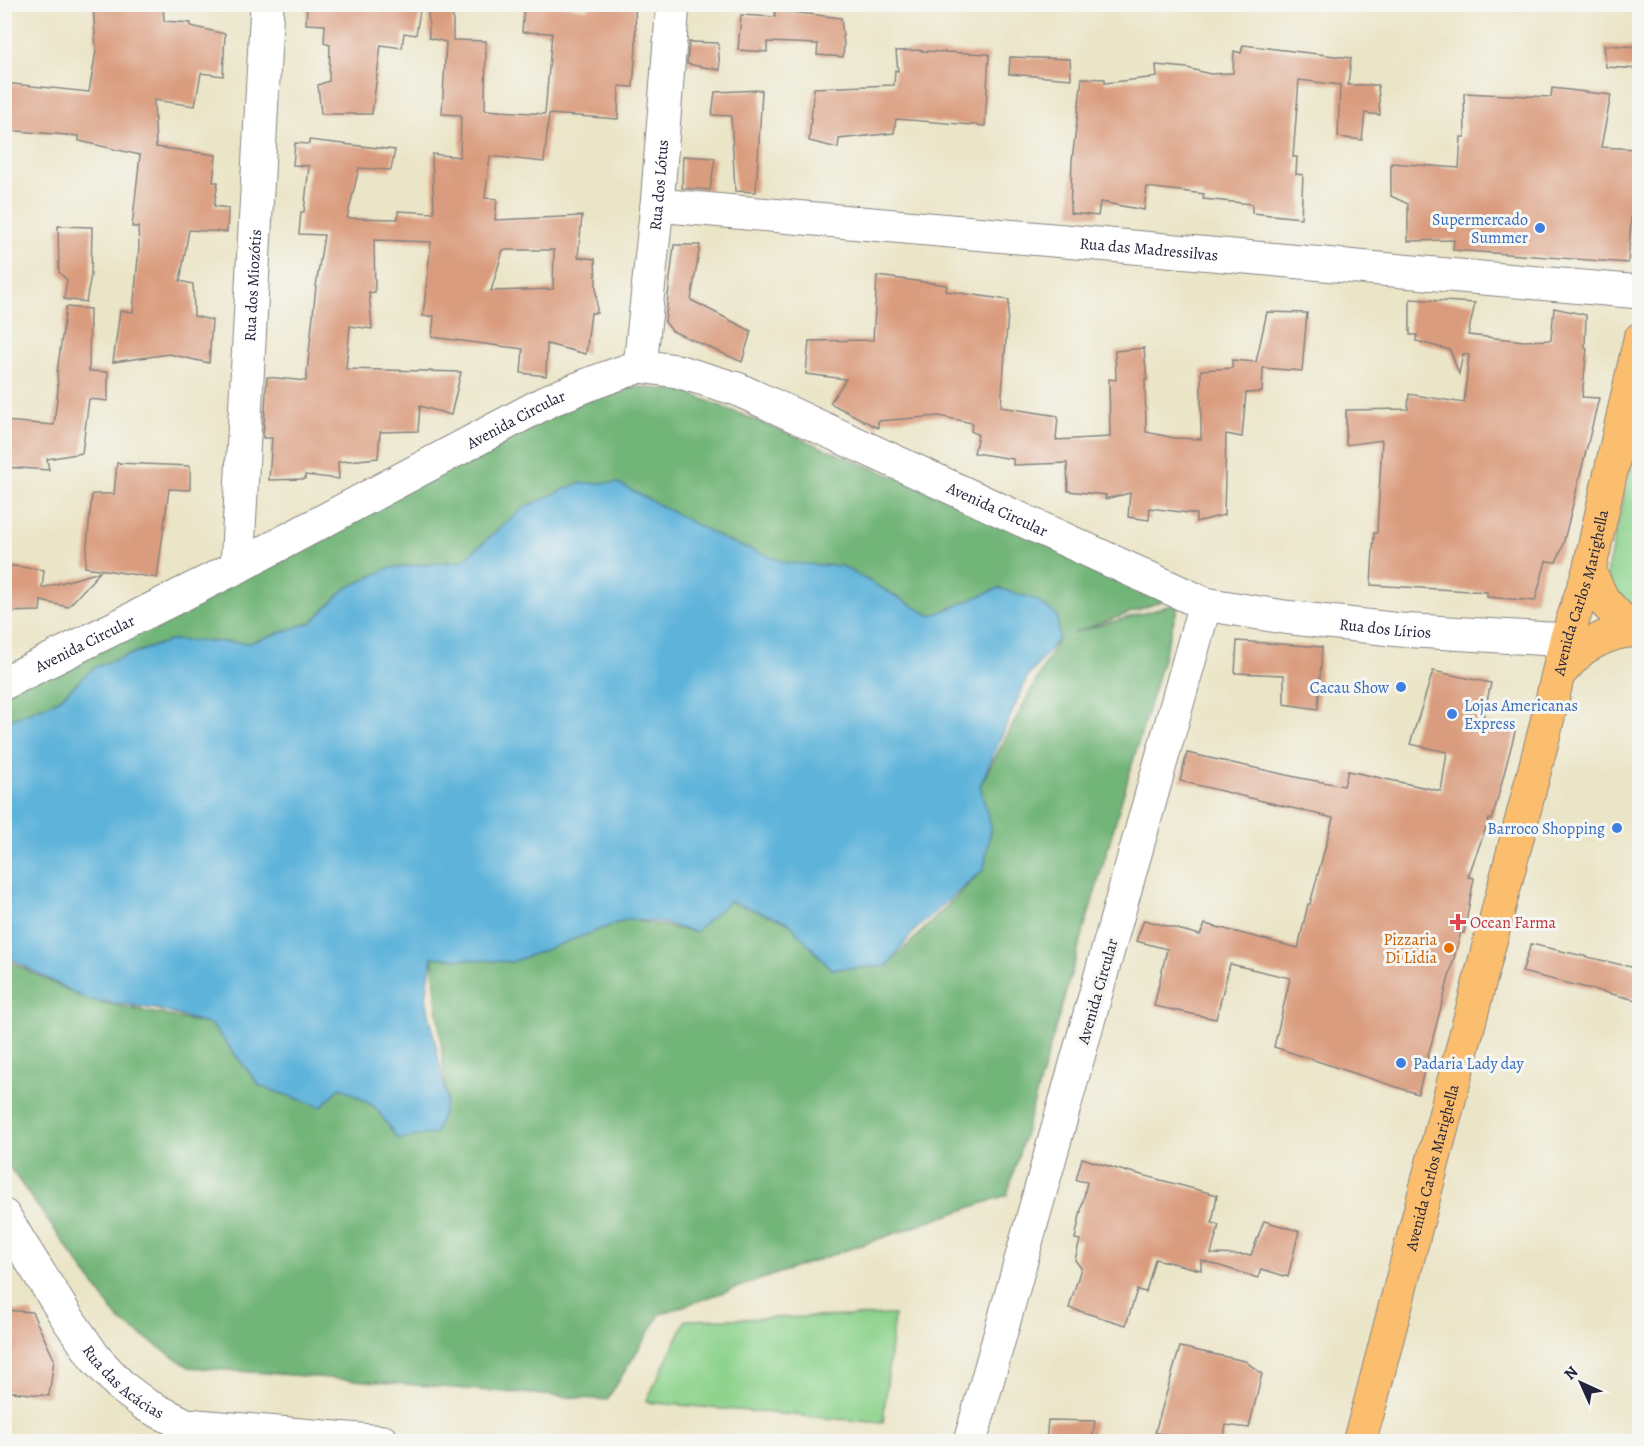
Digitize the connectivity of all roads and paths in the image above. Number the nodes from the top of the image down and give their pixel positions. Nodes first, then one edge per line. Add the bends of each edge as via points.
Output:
1 (267, 4) edge
2 (673, 4) edge
3 (657, 205) junction
4 (1640, 292) edge
5 (1640, 339) edge
6 (640, 366) junction
7 (1634, 383) edge
8 (237, 567) junction
9 (1588, 571) junction
10 (1205, 604) junction
11 (1635, 630) edge
12 (1566, 640) junction
13 (1560, 672) junction
14 (4, 683) edge
15 (9, 1233) edge
16 (1370, 1404) junction
17 (186, 1433) edge
18 (383, 1442) edge
19 (970, 1442) edge
20 (1359, 1442) edge
21 (1372, 1442) edge

1 - 8 street, Rua dos Miozótis
2 - 3 street, Rua dos Lótus
3 - 4 street, Rua das Madressilvas
3 - 6 street, Rua dos Lótus
5 - 7 main road, Avenida Carlos Marighella
6 - 8 street, Avenida Circular via 550,400
6 - 10 street, Avenida Circular via 676,371 737,389
7 - 9 main road, Avenida Carlos Marighella
8 - 14 street, Avenida Circular
9 - 11 main road via 1604,600
9 - 12 main road, Avenida Carlos Marighella
10 - 12 street, Rua dos Lírios via 1400,630
10 - 19 street, Avenida Circular
11 - 13 main road via 1605,637 1584,649
12 - 13 main road, Avenida Carlos Marighella
13 - 16 main road, Avenida Carlos Marighella
15 - 17 street, Rua das Acácias via 95,1358 122,1387
16 - 20 main road, Avenida Carlos Marighella
16 - 21 main road, Avenida Carlos Marighella
17 - 18 street, Rua das Acácias

